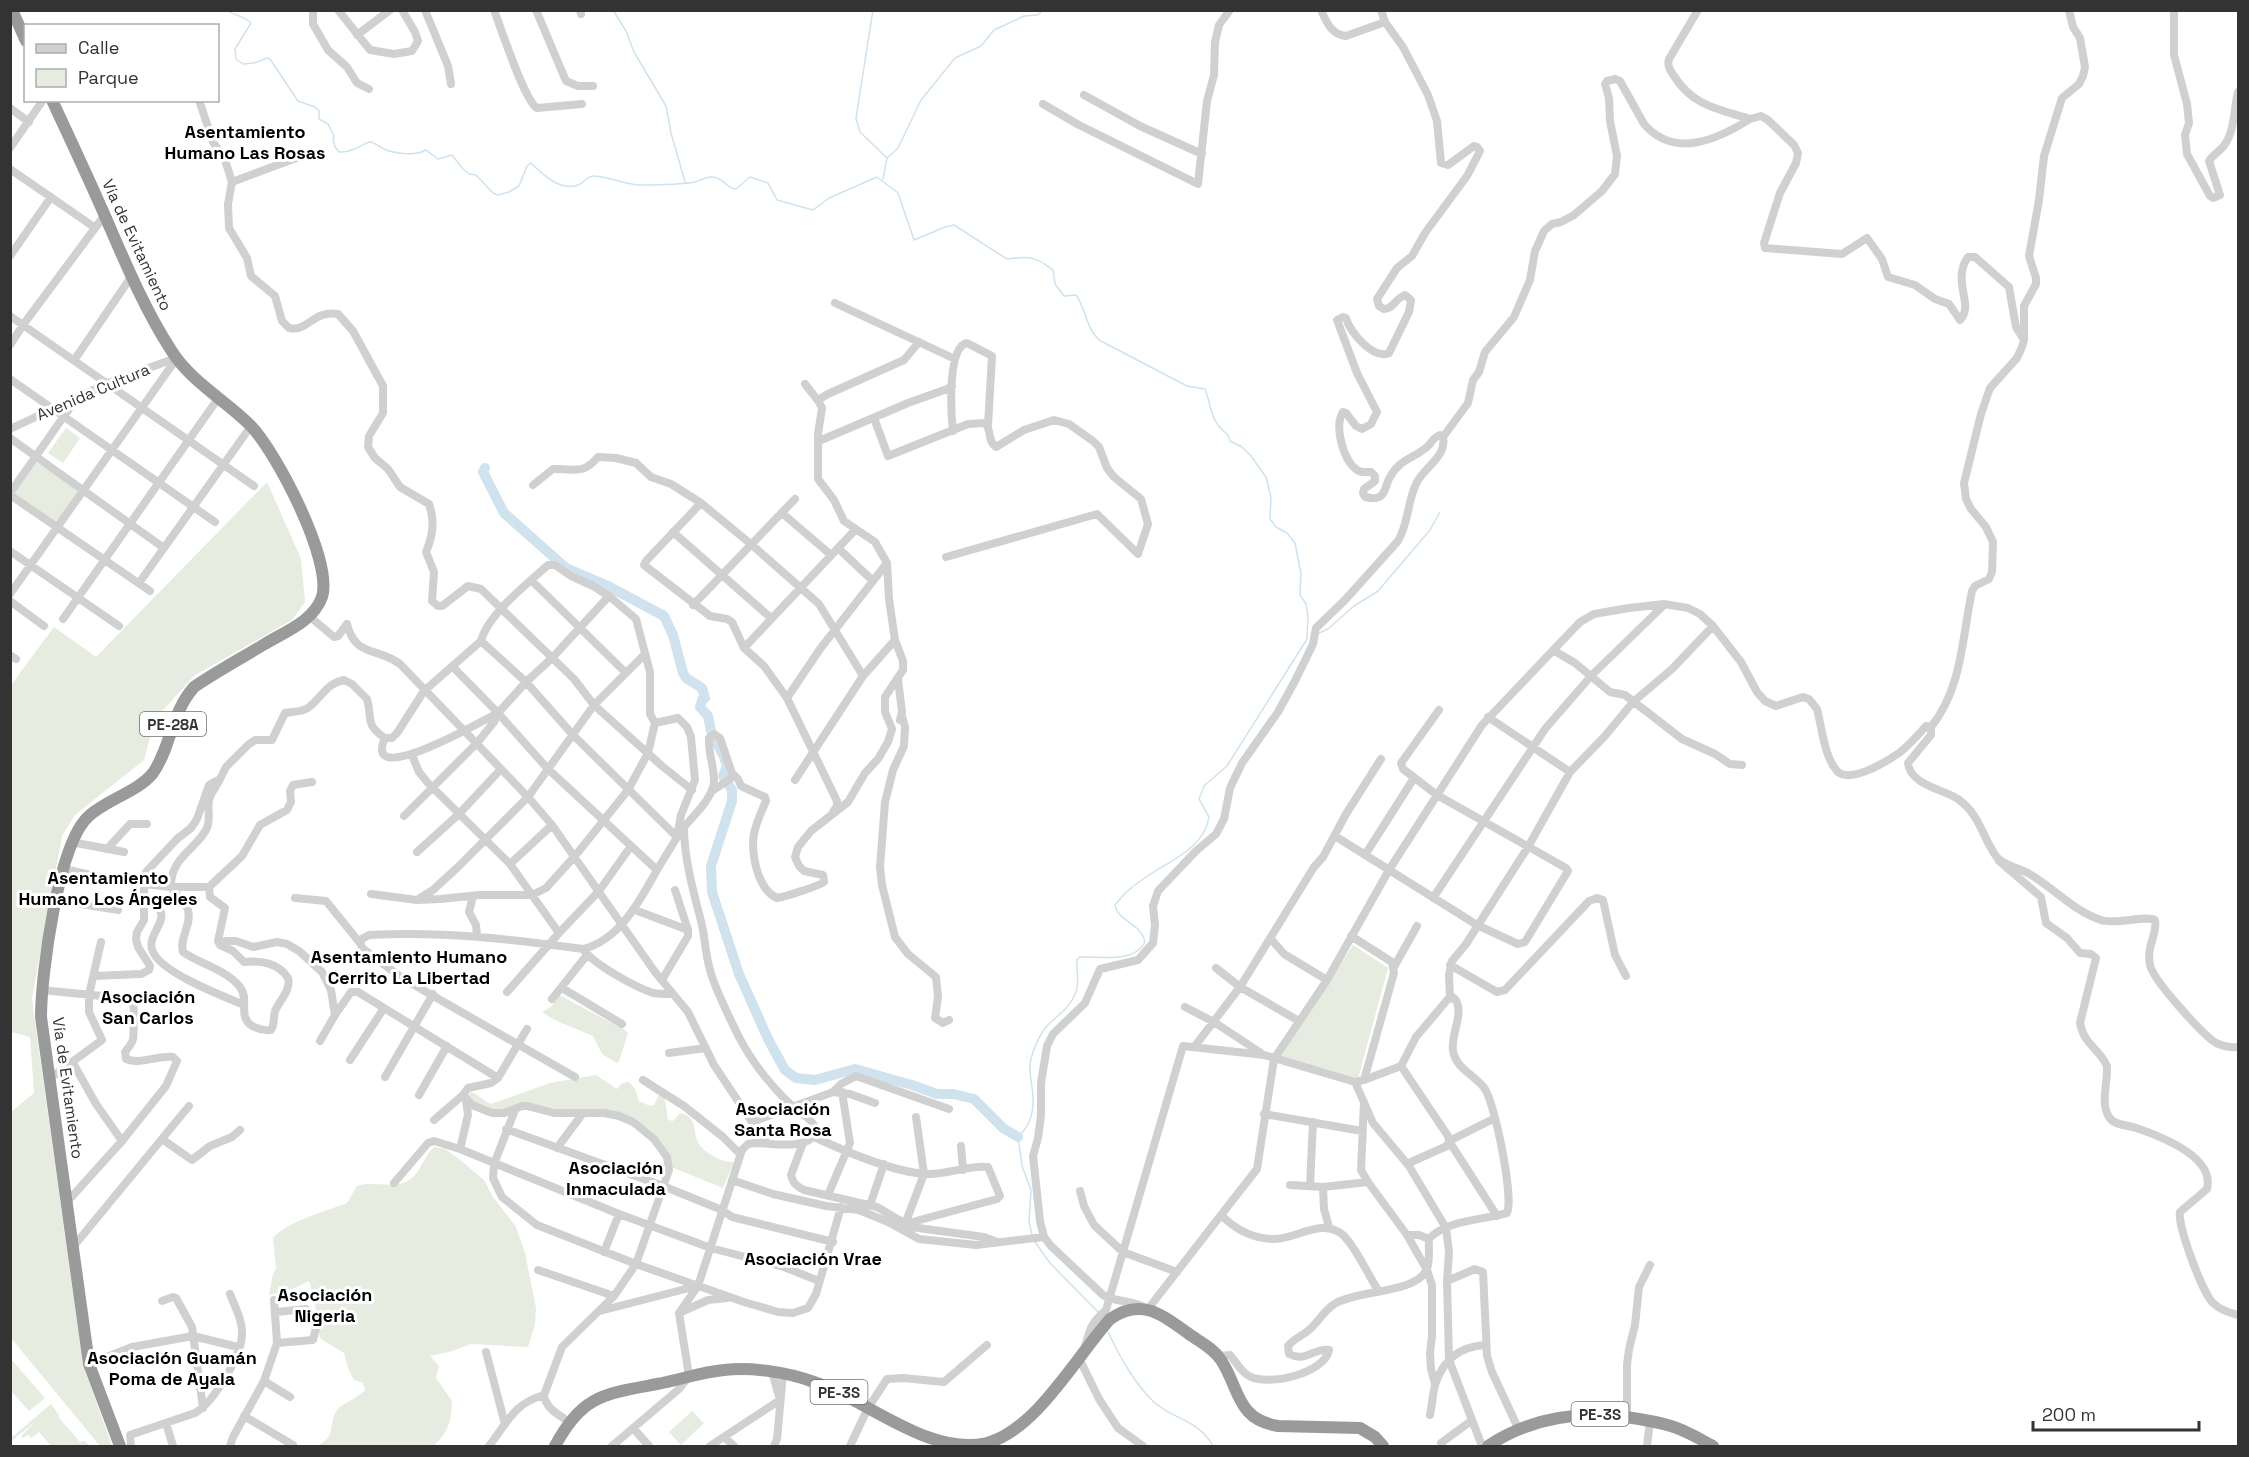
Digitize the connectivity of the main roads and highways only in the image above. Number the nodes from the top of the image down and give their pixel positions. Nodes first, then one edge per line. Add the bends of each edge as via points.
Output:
1 (12, 10) edge
2 (24, 37) edge
3 (53, 102) edge
4 (120, 1446) edge
5 (555, 1446) edge
6 (1383, 1446) edge
7 (1488, 1446) edge
8 (1713, 1446) edge

1 - 2 highway
3 - 4 highway, Vía de Evitamiento / PE-28A via 131,278 177,358 251,426 269,448 313,535 323,591 321,600 299,624 194,687 175,716 162,759 150,776 89,815 71,842 64,869 41,990 41,1017 89,1364
5 - 6 highway, PE-3S via 569,1422 585,1405 602,1396 678,1385 689,1376 734,1369 778,1373 821,1384 947,1443 985,1444 1009,1434 1028,1418 1082,1355 1108,1314 1135,1308 1164,1316 1218,1356 1246,1410 1256,1419 1278,1426 1360,1428
7 - 8 highway, PE-3S via 1518,1428 1561,1417 1601,1414 1650,1421 1688,1432

